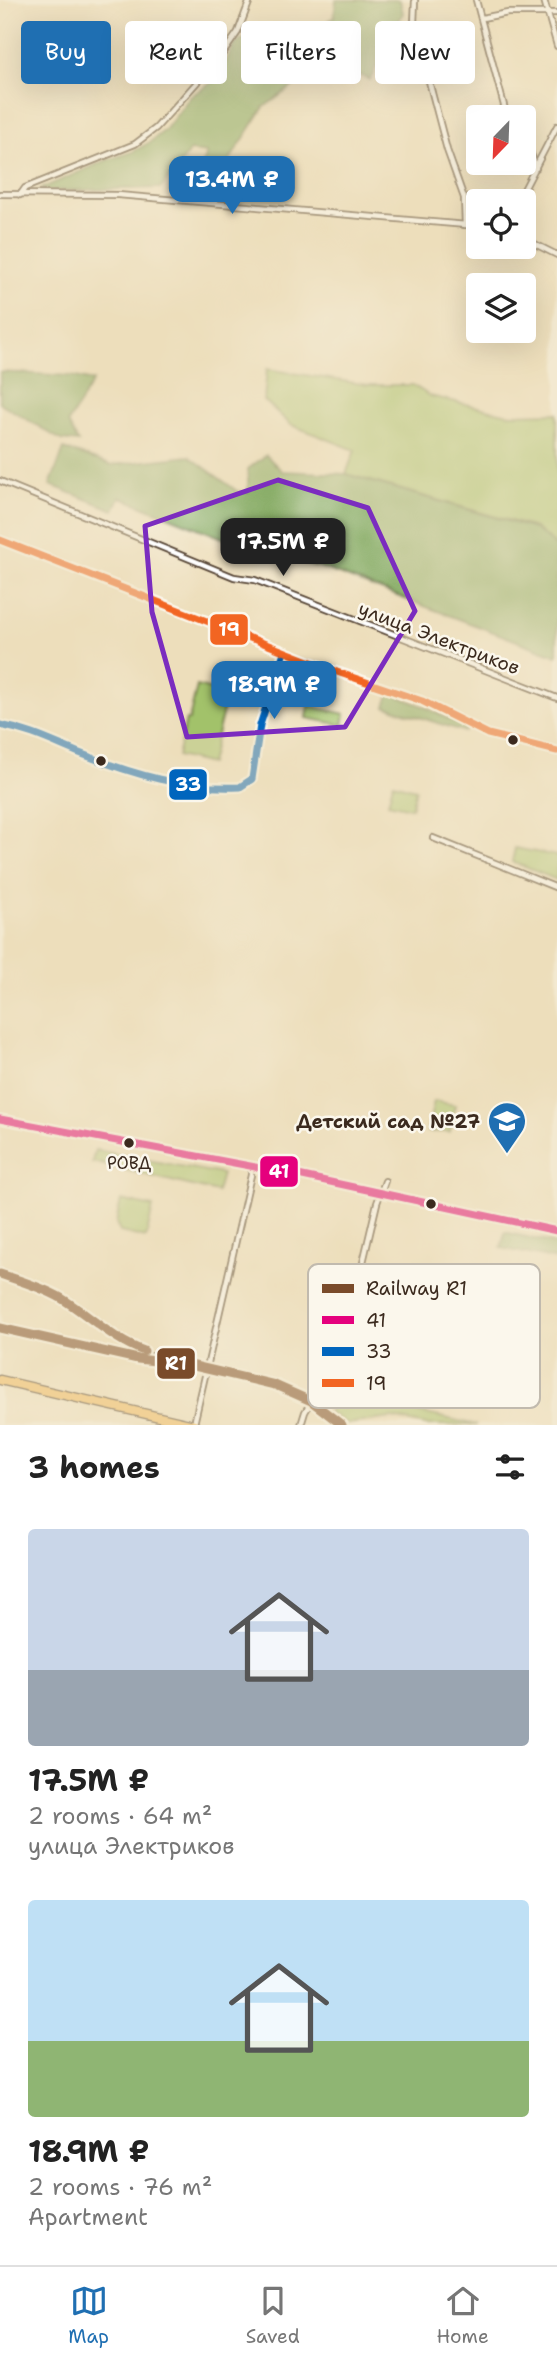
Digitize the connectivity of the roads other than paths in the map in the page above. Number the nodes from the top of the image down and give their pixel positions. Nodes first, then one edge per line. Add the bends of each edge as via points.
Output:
1 (250, 0) edge
2 (415, 0) edge
3 (476, 0) edge
4 (544, 0) edge
5 (557, 13) edge
6 (548, 15) junction
7 (482, 18) junction
8 (557, 46) edge
9 (504, 105) edge
10 (557, 126) edge
11 (536, 169) edge
12 (0, 194) edge
13 (19, 196) junction
14 (465, 225) joint
15 (536, 244) edge
16 (557, 255) edge
17 (0, 481) edge
18 (0, 540) edge
19 (284, 652) junction
20 (557, 698) edge
21 (0, 725) edge
22 (557, 751) edge
23 (433, 838) dead end
24 (557, 888) edge
25 (0, 1119) edge
26 (250, 1166) junction
27 (385, 1181) dead end
28 (381, 1192) junction
29 (557, 1231) edge
30 (364, 1264) edge
31 (0, 1380) edge
32 (308, 1408) edge
33 (194, 1425) edge
34 (301, 1425) edge

1 - 13 street via 238,32 224,52 156,128 135,144 25,188
2 - 14 street via 414,24 464,198
3 - 7 street
4 - 6 street
5 - 6 street
6 - 7 street via 508,13
6 - 8 street
7 - 9 street
10 - 11 street
12 - 13 street
13 - 14 street via 118,195
15 - 16 street
17 - 20 street, улица Электриков via 234,577 256,580
18 - 19 street
19 - 21 street via 260,725 251,781 240,787 152,778 35,733
19 - 22 street via 422,701 488,734
23 - 24 street
25 - 26 main road
26 - 28 main road
26 - 33 street
27 - 28 street
28 - 29 main road
28 - 30 street
31 - 33 highway
32 - 34 street

